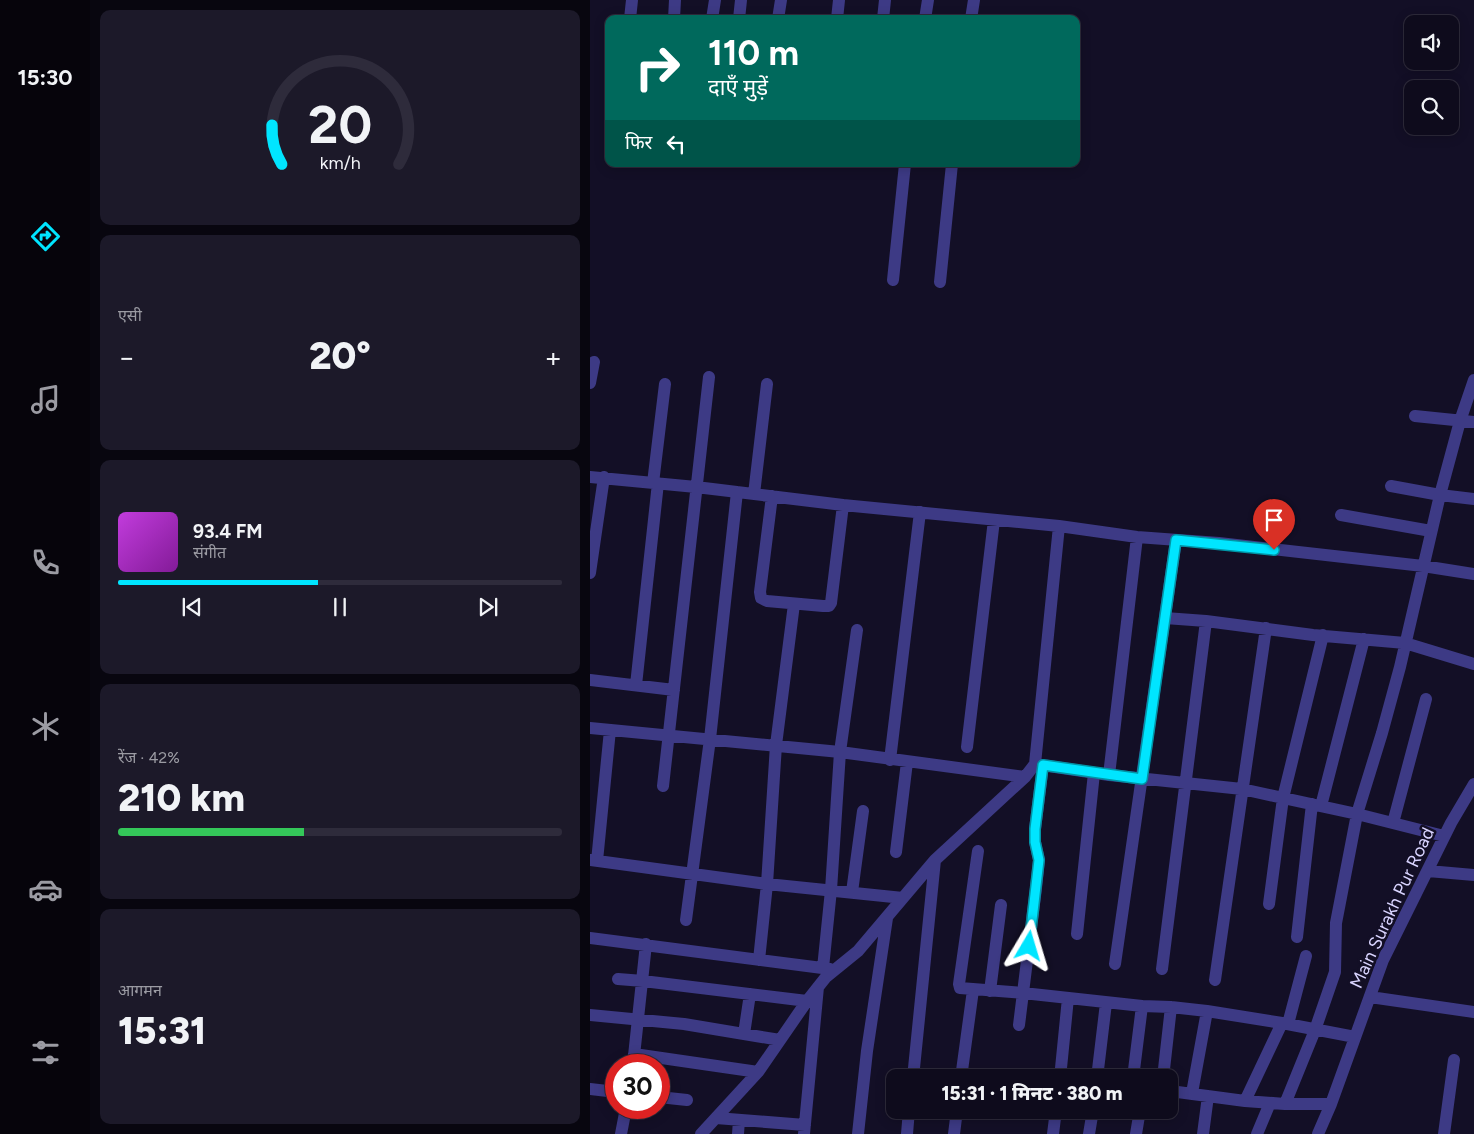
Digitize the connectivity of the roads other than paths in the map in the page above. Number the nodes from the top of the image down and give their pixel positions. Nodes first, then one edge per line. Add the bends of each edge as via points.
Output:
1 (632, 0) edge
2 (675, 0) edge
3 (715, 0) edge
4 (741, 0) edge
5 (781, 0) edge
6 (839, 0) edge
7 (885, 0) edge
8 (928, 0) edge
9 (974, 0) edge
10 (630, 15) edge
11 (674, 15) edge
12 (713, 15) edge
13 (739, 15) edge
14 (779, 15) edge
15 (837, 15) edge
16 (883, 15) edge
17 (926, 15) edge
18 (972, 15) edge
19 (905, 167) edge
20 (952, 167) edge
21 (893, 280) dead end
22 (940, 282) dead end
23 (594, 362) dead end
24 (709, 377) dead end
25 (1474, 380) edge
26 (590, 383) edge
27 (665, 384) dead end
28 (767, 384) dead end
29 (1415, 416) dead end
30 (1460, 421) junction
31 (1474, 422) edge
32 (590, 477) edge
33 (604, 477) junction
34 (656, 483) junction
35 (1391, 486) dead end
36 (696, 487) junction
37 (737, 492) junction
38 (754, 494) junction
39 (1440, 495) junction
40 (772, 496) junction
41 (1474, 499) edge
42 (843, 505) junction
43 (920, 512) junction
44 (1341, 515) dead end
45 (994, 520) junction
46 (1059, 526) junction
47 (1431, 531) junction
48 (1137, 537) junction
49 (1176, 540) junction
50 (1423, 566) junction
51 (590, 573) edge
52 (1474, 574) edge
53 (794, 604) junction
54 (1165, 618) junction
55 (1206, 621) junction
56 (1266, 628) junction
57 (857, 630) dead end
58 (1324, 636) junction
59 (1364, 639) junction
60 (1405, 643) junction
61 (1474, 664) edge
62 (590, 680) edge
63 (636, 685) junction
64 (674, 690) junction
65 (1426, 699) dead end
66 (590, 728) edge
67 (610, 730) junction
68 (669, 736) junction
69 (710, 739) junction
70 (776, 745) junction
71 (967, 747) dead end
72 (840, 752) junction
73 (890, 760) junction
74 (907, 762) junction
75 (1039, 764) junction
76 (1094, 773) junction
77 (1109, 775) junction
78 (1025, 777) junction
79 (1142, 779) junction
80 (1185, 783) junction
81 (1474, 784) edge
82 (663, 786) dead end
83 (1242, 789) junction
84 (1283, 798) junction
85 (1317, 805) junction
86 (863, 811) dead end
87 (1358, 814) junction
88 (1393, 823) junction
89 (1444, 836) junction
90 (978, 851) dead end
91 (896, 852) dead end
92 (594, 860) edge
93 (936, 860) junction
94 (1428, 870) junction
95 (693, 873) junction
96 (1474, 875) edge
97 (767, 884) junction
98 (831, 890) junction
99 (852, 892) junction
100 (903, 898) junction
101 (1269, 904) dead end
102 (1001, 905) dead end
103 (887, 918) junction
104 (686, 920) dead end
105 (1077, 934) dead end
106 (1297, 937) dead end
107 (590, 938) edge
108 (646, 944) junction
109 (1306, 956) dead end
110 (758, 960) junction
111 (1115, 964) dead end
112 (829, 969) junction
113 (1162, 969) dead end
114 (618, 979) dead end
115 (1215, 980) dead end
116 (643, 981) junction
117 (818, 986) junction
118 (973, 990) junction
119 (990, 991) junction
120 (1023, 993) junction
121 (750, 994) junction
122 (1370, 996) junction
123 (1068, 998) junction
124 (807, 1001) junction
125 (1106, 1003) junction
126 (1142, 1006) junction
127 (1171, 1007) junction
128 (1207, 1012) junction
129 (1474, 1012) edge
130 (590, 1015) edge
131 (638, 1020) junction
132 (1285, 1023) junction
133 (1019, 1025) dead end
134 (1315, 1030) junction
135 (744, 1034) junction
136 (1355, 1037) junction
137 (780, 1040) junction
138 (635, 1054) edge
139 (1454, 1060) dead end
140 (670, 1063) edge
141 (914, 1069) edge
142 (963, 1069) edge
143 (1061, 1069) edge
144 (1098, 1069) edge
145 (1134, 1069) edge
146 (1164, 1069) edge
147 (758, 1072) junction
148 (590, 1090) edge
149 (605, 1091) edge
150 (1178, 1092) edge
151 (1192, 1093) junction
152 (1208, 1096) junction
153 (670, 1098) edge
154 (687, 1100) dead end
155 (1245, 1101) junction
156 (1270, 1103) junction
157 (1285, 1104) junction
158 (1331, 1104) junction
159 (716, 1118) junction
160 (624, 1119) edge
161 (908, 1119) edge
162 (956, 1119) edge
163 (1055, 1119) edge
164 (1092, 1119) edge
165 (1138, 1119) edge
166 (739, 1120) junction
167 (804, 1130) edge
168 (621, 1134) edge
169 (701, 1134) edge
170 (738, 1134) edge
171 (858, 1134) edge
172 (907, 1134) edge
173 (954, 1134) edge
174 (1053, 1134) edge
175 (1089, 1134) edge
176 (1136, 1134) edge
177 (1203, 1134) edge
178 (1257, 1134) edge
179 (1318, 1134) edge
180 (1444, 1134) edge

1 - 10 street
2 - 11 street
3 - 12 street
4 - 13 street
5 - 14 street
6 - 15 street
7 - 16 street
8 - 17 street
9 - 18 street
19 - 21 street
20 - 22 street
23 - 26 street
24 - 36 street
25 - 30 street
27 - 34 street
28 - 38 street
29 - 30 street
30 - 31 street
30 - 39 street
32 - 33 street
33 - 34 street
33 - 51 street
34 - 36 street
34 - 63 street
35 - 39 street
36 - 37 street
36 - 64 street
37 - 38 street
37 - 69 street
38 - 40 street
39 - 41 street
39 - 47 street
40 - 42 street
40 - 53 street via 761,598
42 - 43 street
42 - 53 street via 831,603 829,606
43 - 45 street
43 - 73 street
44 - 47 street
45 - 46 street
45 - 71 street
46 - 48 street
46 - 75 street
47 - 50 street
48 - 49 street
48 - 77 street
49 - 50 street
49 - 54 street
50 - 52 street
50 - 60 street
53 - 70 street
54 - 55 street
54 - 79 street
55 - 56 street
55 - 80 street
56 - 58 street
56 - 83 street
57 - 72 street
58 - 59 street
58 - 84 street
59 - 60 street
59 - 85 street
60 - 61 street
60 - 87 street
62 - 63 street
63 - 64 street
64 - 68 street
65 - 88 street
66 - 67 street
67 - 68 street
67 - 92 street
68 - 69 street
68 - 82 street
69 - 70 street
69 - 95 street
70 - 72 street
70 - 97 street
72 - 73 street
72 - 98 street
73 - 74 street
74 - 78 street
74 - 91 street
75 - 76 street
75 - 78 street
75 - 120 street via 1035,829 1039,860
76 - 77 street
76 - 105 street
77 - 79 street
78 - 93 street
79 - 80 street
79 - 111 street
80 - 83 street
80 - 113 street
81 - 89 street, Main Surakh Pur Road
83 - 84 street
83 - 115 street
84 - 85 street
84 - 101 street
85 - 87 street
85 - 106 street
86 - 99 street
87 - 88 street
87 - 134 street via 1336,923 1335,972
88 - 89 street
89 - 94 street, Main Surakh Pur Road
90 - 118 street via 959,984 963,990
92 - 95 street
93 - 100 street
93 - 141 street
94 - 96 street
94 - 122 street, Main Surakh Pur Road via 1383,960
95 - 97 street
95 - 104 street
97 - 98 street
97 - 110 street
98 - 99 street
98 - 112 street
99 - 100 street
100 - 103 street
102 - 119 street
103 - 112 street via 858,951
103 - 171 street
107 - 108 street
108 - 110 street
108 - 116 street
109 - 132 street
110 - 112 street
112 - 117 street
114 - 116 street
116 - 121 street
116 - 131 street
117 - 124 street
117 - 167 street
118 - 119 street
118 - 142 street
119 - 120 street
120 - 123 street
120 - 133 street
121 - 124 street
121 - 135 street
122 - 129 street
122 - 136 street, Main Surakh Pur Road
123 - 125 street
123 - 143 street
124 - 137 street
125 - 126 street
125 - 144 street
126 - 127 street
126 - 145 street
127 - 128 street
127 - 146 street
128 - 132 street
128 - 151 street
130 - 131 street
131 - 135 street
131 - 138 street
132 - 134 street
132 - 155 street
134 - 136 street
134 - 157 street
135 - 137 street
136 - 158 street, Main Surakh Pur Road
137 - 147 street
139 - 180 street
140 - 147 street
147 - 159 street
148 - 149 street
150 - 151 street
151 - 152 street
152 - 155 street
152 - 177 street
153 - 154 street
155 - 156 street
156 - 157 street
156 - 178 street
157 - 158 street
158 - 179 street, Main Surakh Pur Road
159 - 166 street
159 - 169 street
160 - 168 street
161 - 172 street
162 - 173 street
163 - 174 street
164 - 175 street
165 - 176 street
166 - 167 street
166 - 170 street

